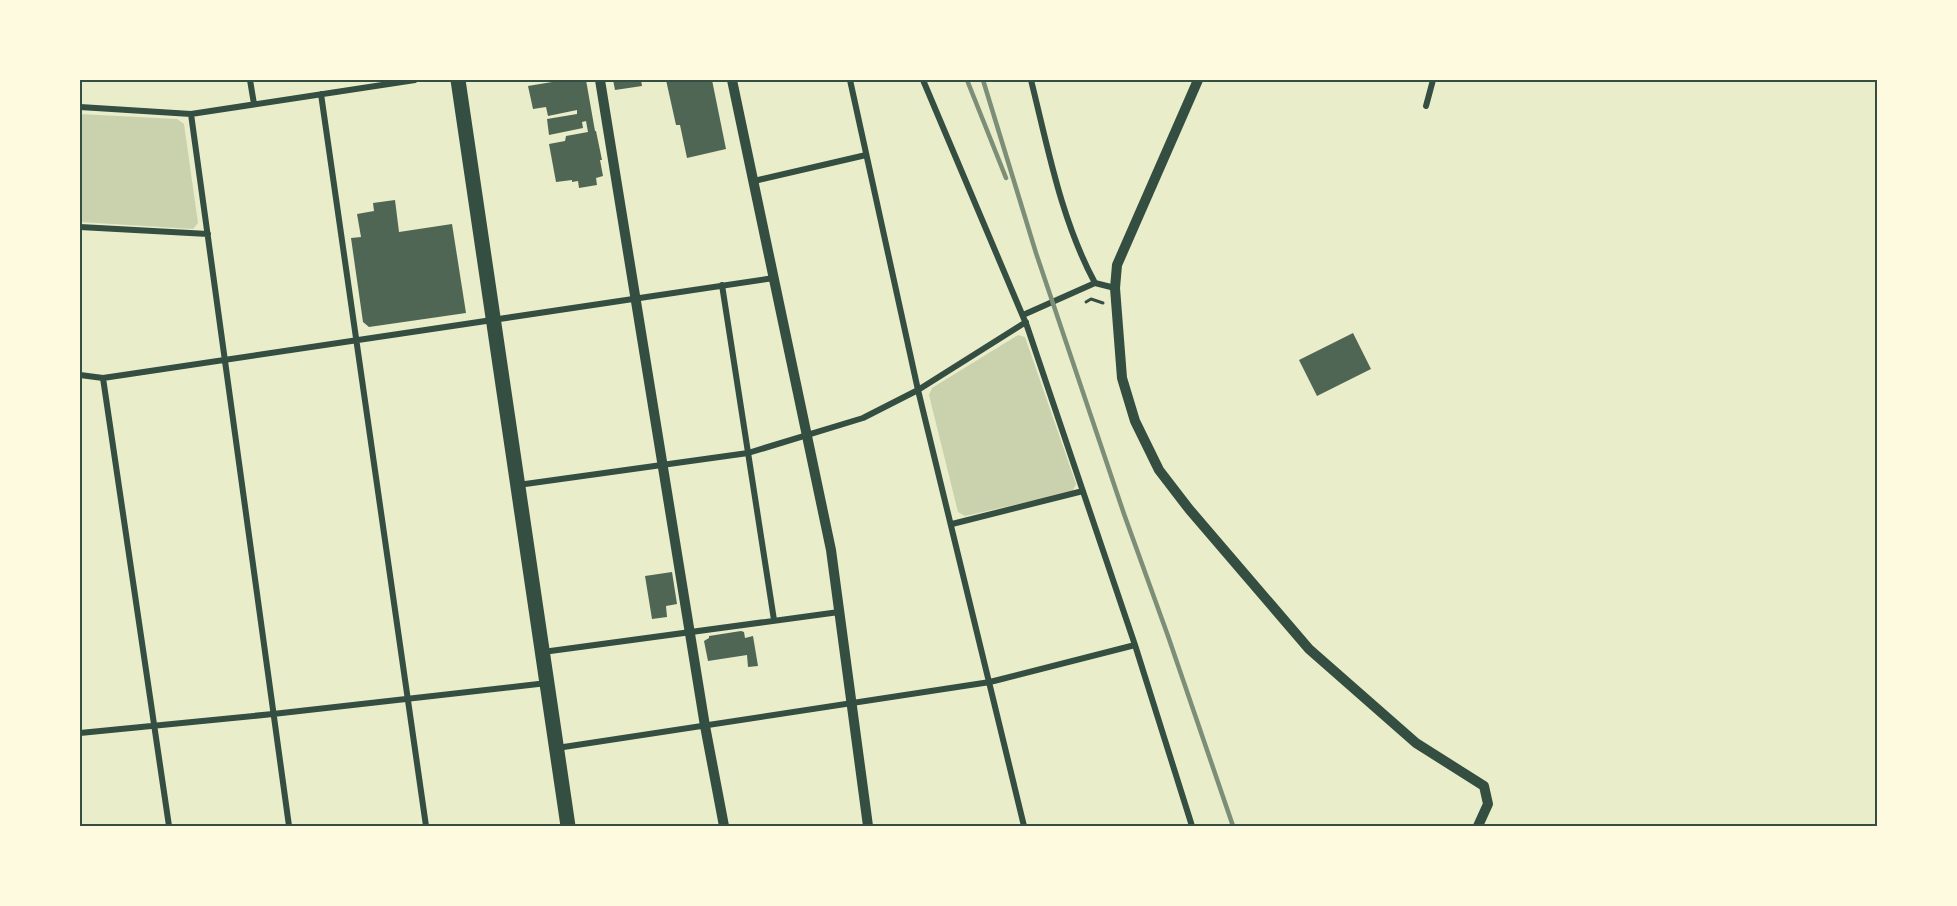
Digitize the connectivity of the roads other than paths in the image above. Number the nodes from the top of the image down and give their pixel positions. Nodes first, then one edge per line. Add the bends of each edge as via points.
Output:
1 (250, 80) edge
2 (415, 80) edge
3 (458, 80) edge
4 (600, 80) edge
5 (732, 80) edge
6 (850, 80) edge
7 (923, 80) edge
8 (1031, 80) edge
9 (1198, 80) edge
10 (1433, 80) edge
11 (321, 94) junction
12 (254, 104) junction
13 (1426, 106) dead end
14 (80, 107) edge
15 (191, 114) junction
16 (866, 155) junction
17 (754, 181) junction
18 (80, 227) edge
19 (208, 234) junction
20 (774, 278) junction
21 (1095, 283) junction
22 (722, 285) junction
23 (1115, 288) junction
24 (636, 298) junction
25 (1024, 318) junction
26 (493, 320) junction
27 (357, 340) junction
28 (225, 360) junction
29 (80, 375) edge
30 (103, 378) junction
31 (918, 390) junction
32 (807, 435) junction
33 (748, 453) junction
34 (663, 465) junction
35 (518, 485) junction
36 (1083, 491) junction
37 (952, 524) junction
38 (839, 612) junction
39 (774, 620) junction
40 (690, 632) junction
41 (1135, 645) junction
42 (542, 652) junction
43 (990, 682) junction
44 (547, 683) junction
45 (408, 698) junction
46 (852, 703) junction
47 (273, 714) junction
48 (154, 726) junction
49 (705, 726) junction
50 (80, 733) edge
51 (556, 748) junction
52 (169, 826) edge
53 (289, 826) edge
54 (426, 826) edge
55 (568, 826) edge
56 (724, 826) edge
57 (868, 826) edge
58 (1024, 826) edge
59 (1192, 826) edge
60 (1478, 826) edge

1 - 12 street
2 - 11 street
3 - 26 highway
4 - 24 street
5 - 17 street
6 - 16 street
7 - 25 street
8 - 21 street via 1060,195
9 - 23 street via 1118,265
10 - 13 street
11 - 12 street
11 - 27 street
12 - 15 street
14 - 15 street
15 - 19 street
16 - 17 street
16 - 31 street
17 - 20 street
18 - 19 street
19 - 28 street
20 - 22 street
20 - 32 street
21 - 23 street
21 - 25 street
22 - 24 street
22 - 33 street
23 - 60 street via 1122,378 1136,421 1159,470 1308,649 1416,742 1484,786 1488,804
24 - 26 street
24 - 34 street
25 - 31 street
25 - 36 street
26 - 27 street
26 - 35 highway
27 - 28 street
27 - 45 street
28 - 30 street
28 - 47 street
29 - 30 street
30 - 48 street
31 - 32 street via 863,418
31 - 37 street
32 - 33 street
32 - 38 street via 831,550
33 - 34 street
33 - 39 street
34 - 35 street
34 - 40 street
35 - 42 highway
36 - 37 street
36 - 41 street
37 - 43 street
38 - 39 street
38 - 46 street
39 - 40 street
40 - 42 street
40 - 49 street
41 - 43 street
41 - 59 street
42 - 44 highway
43 - 46 street
43 - 58 street
44 - 45 street
44 - 51 highway
45 - 47 street
45 - 54 street
46 - 49 street
46 - 57 street
47 - 48 street
47 - 53 street
48 - 50 street
48 - 52 street
49 - 51 street
49 - 56 street
51 - 55 highway

